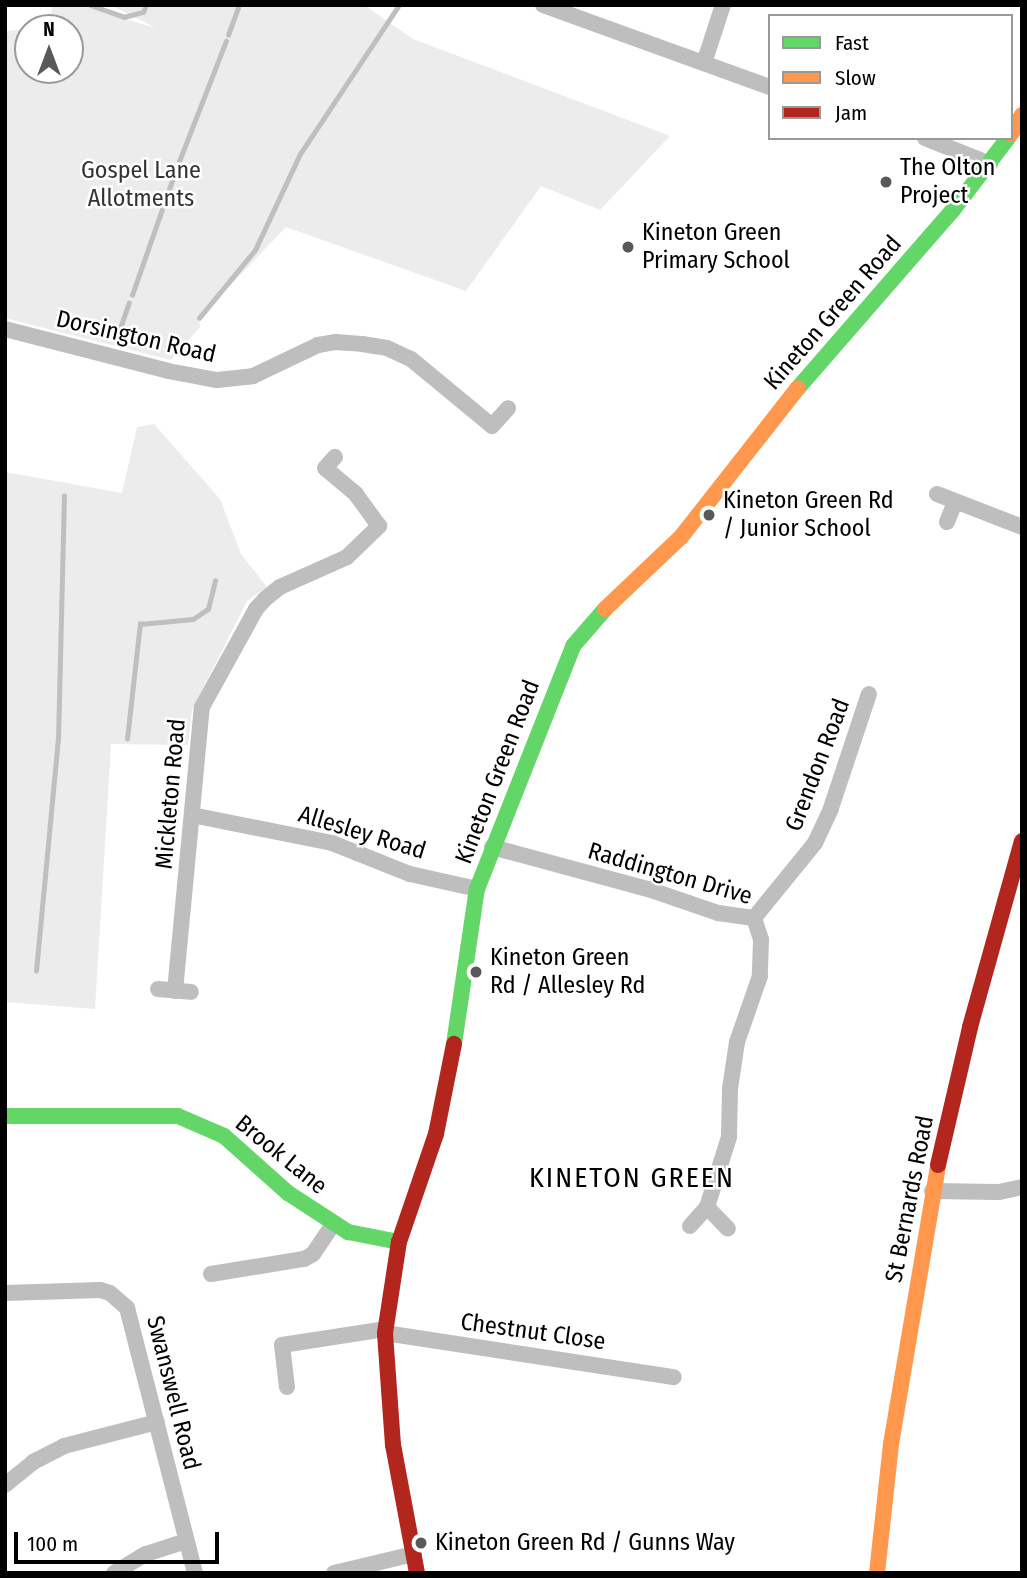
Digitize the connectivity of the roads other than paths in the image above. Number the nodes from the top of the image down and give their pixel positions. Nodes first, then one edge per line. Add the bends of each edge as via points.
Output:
1 (543, 5) edge
2 (723, 5) edge
3 (704, 63) junction
4 (768, 86) edge
5 (1022, 115) edge
6 (1013, 131) edge
7 (930, 140) edge
8 (1007, 140) edge
9 (990, 164) junction
10 (5, 329) edge
11 (509, 408) dead end
12 (335, 457) dead end
13 (937, 494) dead end
14 (955, 502) junction
15 (947, 522) dead end
16 (1022, 527) edge
17 (869, 694) dead end
18 (191, 815) junction
19 (1022, 841) edge
20 (492, 847) junction
21 (477, 889) junction
22 (754, 918) junction
23 (158, 989) dead end
24 (5, 1116) edge
25 (1022, 1188) edge
26 (932, 1191) junction
27 (707, 1207) junction
28 (333, 1224) junction
29 (690, 1226) dead end
30 (728, 1229) dead end
31 (399, 1242) junction
32 (211, 1274) dead end
33 (5, 1293) edge
34 (385, 1331) junction
35 (674, 1377) dead end
36 (287, 1387) dead end
37 (157, 1422) junction
38 (5, 1485) edge
39 (186, 1541) junction
40 (414, 1554) junction
41 (114, 1573) edge
42 (195, 1573) edge
43 (334, 1573) edge
44 (417, 1573) edge
45 (877, 1573) edge

1 - 3 street
2 - 3 street
3 - 4 street
5 - 6 street
7 - 9 street
8 - 9 street, Kineton Green Road
9 - 20 street, Kineton Green Road via 809,373 681,537 573,646
10 - 11 street, Dorsington Road via 217,380 253,376 318,345 362,344 411,359 492,426
12 - 18 street, Mickleton Road via 325,468 356,494 379,526 347,557 280,587 256,609 202,707
13 - 14 street
14 - 15 street
14 - 16 street
17 - 22 street, Grendon Road via 815,843
18 - 21 street, Allesley Road via 332,843 410,874
18 - 23 street, Mickleton Road via 183,992
19 - 26 street, St Bernards Road via 970,1027
20 - 21 street, Kineton Green Road
20 - 22 street, Raddington Drive via 718,913
21 - 31 street, Kineton Green Road via 436,1134
22 - 27 street, Raddington Drive via 761,940 761,976 737,1042 729,1137
24 - 28 street, Brook Lane via 178,1116 224,1136 257,1168
25 - 26 street
26 - 45 street, St Bernards Road via 892,1431
27 - 29 street, Raddington Drive
27 - 30 street
28 - 31 street, Brook Lane via 348,1232
28 - 32 street via 313,1254 304,1259
31 - 34 street, Kineton Green Road
33 - 37 street, Swanswell Road via 90,1289 119,1299 134,1323
34 - 35 street, Chestnut Close
34 - 36 street, Chestnut Close via 282,1345
34 - 40 street, Kineton Green Road via 393,1445
37 - 38 street via 64,1446 33,1462
37 - 39 street, Swanswell Road
39 - 41 street via 146,1554
39 - 42 street, Swanswell Road
40 - 43 street
40 - 44 street, Kineton Green Road

